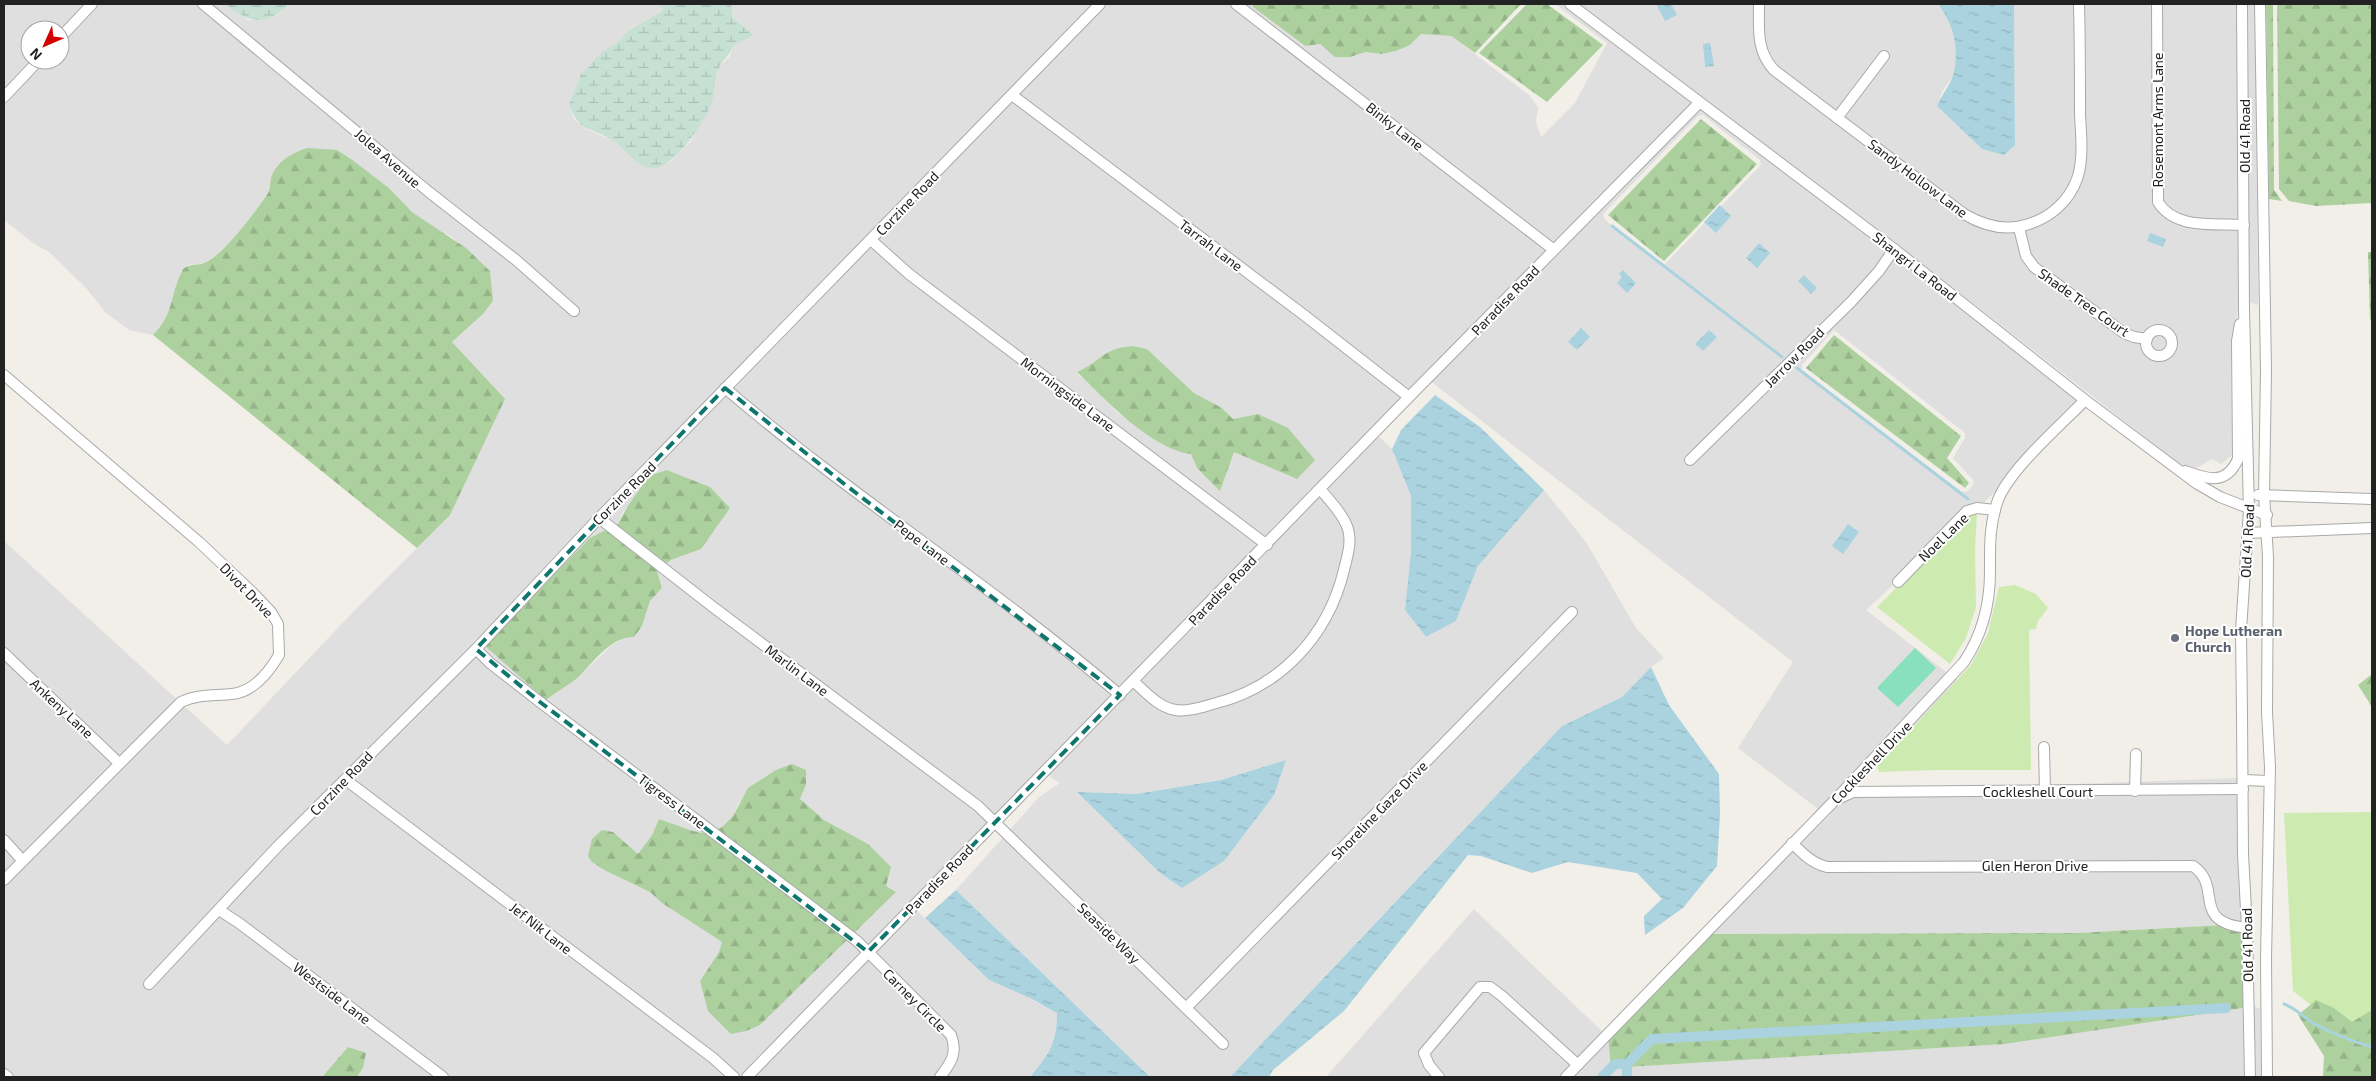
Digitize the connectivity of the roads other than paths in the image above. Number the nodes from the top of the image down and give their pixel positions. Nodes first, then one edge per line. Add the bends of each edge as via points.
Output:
1 (92, 4) edge
2 (203, 4) edge
3 (1100, 4) edge
4 (1236, 4) edge
5 (1570, 4) edge
6 (1759, 4) edge
7 (2079, 4) edge
8 (2157, 4) edge
9 (2242, 4) edge
10 (2260, 4) edge
11 (70, 27) edge
12 (1884, 56) dead end
13 (30, 70) edge
14 (1012, 95) junction
15 (4, 97) edge
16 (1700, 103) junction
17 (1838, 118) junction
18 (2244, 225) junction
19 (2019, 228) junction
20 (871, 240) junction
21 (1894, 249) junction
22 (1554, 250) junction
23 (2244, 310) junction
24 (574, 311) dead end
25 (2147, 338) dead end
26 (4, 375) edge
27 (726, 388) junction
28 (1409, 397) junction
29 (2085, 400) junction
30 (1690, 460) dead end
31 (2175, 468) junction
32 (1320, 489) junction
33 (2249, 495) junction
34 (2264, 495) junction
35 (2372, 499) edge
36 (1995, 510) junction
37 (2249, 510) junction
38 (2267, 515) junction
39 (599, 518) junction
40 (2372, 528) edge
41 (2247, 532) junction
42 (2267, 532) junction
43 (1267, 544) junction
44 (1898, 582) dead end
45 (1572, 612) dead end
46 (476, 649) junction
47 (4, 654) edge
48 (1133, 681) junction
49 (1120, 695) junction
50 (2044, 747) dead end
51 (2136, 754) dead end
52 (119, 763) junction
53 (346, 780) junction
54 (2269, 782) junction
55 (2244, 785) junction
56 (2045, 791) junction
57 (2135, 791) junction
58 (1835, 800) junction
59 (995, 821) junction
60 (4, 840) edge
61 (1792, 844) junction
62 (22, 860) junction
63 (4, 880) edge
64 (219, 910) junction
65 (2248, 928) junction
66 (868, 952) junction
67 (149, 984) dead end
68 (1186, 1008) junction
69 (1223, 1044) dead end
70 (1578, 1065) junction
71 (4, 1074) edge
72 (8, 1077) edge
73 (443, 1077) edge
74 (734, 1077) edge
75 (747, 1077) edge
76 (940, 1077) edge
77 (1439, 1077) edge
78 (1566, 1077) edge
79 (2250, 1077) edge
80 (2267, 1077) edge

1 - 11 street
2 - 24 street, Jolea Avenue
3 - 14 street, Corzine Road
4 - 22 street, Binky Lane
5 - 16 street, Shangri La Road
6 - 17 street, Sandy Hollow Lane via 1760,42 1767,62
7 - 19 street, Sandy Hollow Lane via 2081,148 2077,179 2070,193 2052,213
8 - 18 street, Rosemont Arms Lane via 2158,202 2178,220
9 - 18 street, Old 41 Road
10 - 34 street, Old 41 Road via 2266,371
12 - 17 street
13 - 15 street
14 - 20 street, Corzine Road
14 - 28 street, Tarrah Lane
16 - 21 street, Shangri La Road
16 - 22 street, Paradise Road
17 - 19 street, Sandy Hollow Lane via 1968,217 1994,227
18 - 23 street, Old 41 Road
19 - 25 street, Shade Tree Court via 2026,256 2034,267 2124,333
20 - 27 street, Corzine Road
20 - 43 street, Morningside Lane via 909,274
21 - 29 street, Shangri La Road
21 - 30 street, Jarrow Road via 1851,302
22 - 28 street, Paradise Road
23 - 31 street via 2236,341 2238,459 2227,474 2213,479
23 - 33 street, Old 41 Road
26 - 52 street, Divot Drive via 200,542 271,612 278,624 280,655 258,682 234,694 190,697
27 - 39 street, Corzine Road
27 - 49 street, Pepe Lane via 843,484 1079,660
28 - 32 street, Paradise Road
29 - 31 street, Shangri La Road
29 - 36 street, Cockleshell Drive via 2009,480
31 - 37 street, Shangri La Road via 2220,497
32 - 43 street, Paradise Road
32 - 48 street via 1348,529 1348,551 1332,605 1320,630 1304,650 1280,672 1252,690 1188,710 1167,708
33 - 34 street
33 - 37 street, Old 41 Road
34 - 35 street
34 - 38 street, Old 41 Road
36 - 44 street, Noel Lane via 1977,508 1967,511
36 - 58 street, Cockleshell Drive via 1989,545 1988,605 1969,655 1956,674
37 - 38 street, Shangri La Road
37 - 41 street, Old 41 Road
38 - 42 street, Old 41 Road
39 - 46 street, Corzine Road
39 - 59 street, Marlin Lane
40 - 42 street
41 - 42 street
41 - 55 street, Old 41 Road via 2241,630
42 - 54 street, Old 41 Road
43 - 48 street, Paradise Road
45 - 68 street, Shoreline Gaze Drive
46 - 53 street, Corzine Road via 396,726
46 - 66 street, Tigress Lane via 540,702
47 - 52 street, Ankeny Lane
48 - 49 street, Paradise Road
49 - 59 street, Paradise Road
50 - 56 street
51 - 57 street
52 - 62 street, Divot Drive
53 - 64 street, Corzine Road via 278,846
53 - 74 street, Jef Nik Lane
54 - 55 street, Cockleshell Court
54 - 80 street, Old 41 Road
55 - 57 street, Cockleshell Court
55 - 65 street, Old 41 Road via 2243,854
56 - 57 street, Cockleshell Court
56 - 58 street, Cockleshell Court via 1853,792
58 - 61 street, Cockleshell Drive
59 - 66 street, Paradise Road
59 - 68 street, Seaside Way
60 - 62 street
61 - 65 street, Glen Heron Drive via 1808,858 1827,867 2184,864 2200,871 2207,882 2208,900 2215,916 2237,927
61 - 70 street, Cockleshell Drive
62 - 63 street, Divot Drive
64 - 67 street, Corzine Road
64 - 73 street, Westside Lane
65 - 79 street, Old 41 Road
66 - 75 street, Paradise Road
66 - 76 street, Carney Circle via 951,1036 955,1045 954,1057
68 - 69 street, Seaside Way
70 - 77 street via 1502,996 1490,987 1480,987 1424,1053
70 - 78 street, Cockleshell Drive
71 - 72 street

